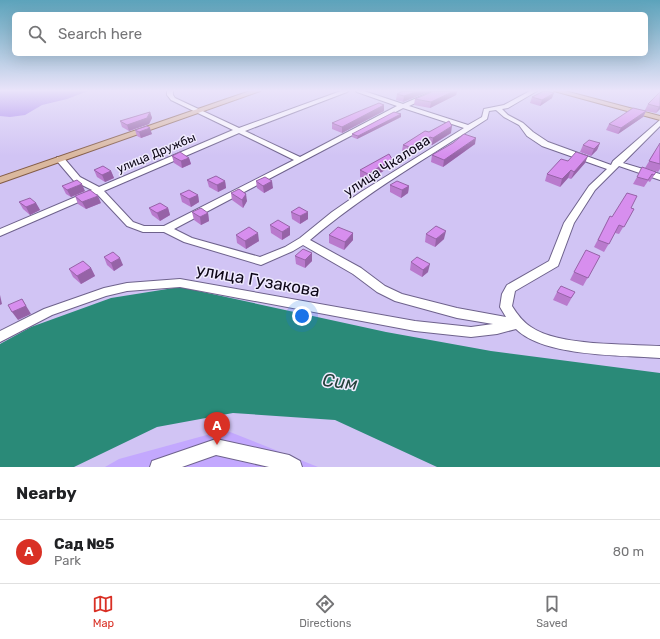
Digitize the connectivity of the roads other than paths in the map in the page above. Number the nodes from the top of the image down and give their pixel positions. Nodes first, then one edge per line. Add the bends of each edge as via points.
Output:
1 (194, 113) edge
2 (203, 113) edge
3 (286, 113) edge
4 (389, 113) edge
5 (424, 113) edge
6 (486, 113) edge
7 (502, 113) edge
8 (640, 113) edge
9 (660, 118) edge
10 (660, 122) edge
11 (469, 128) junction
12 (240, 130) junction
13 (60, 159) junction
14 (299, 159) junction
15 (614, 166) junction
16 (660, 177) edge
17 (0, 180) edge
18 (99, 191) junction
19 (166, 229) junction
20 (0, 233) edge
21 (304, 240) junction
22 (518, 324) junction
23 (0, 337) edge
24 (660, 352) edge
25 (158, 467) edge
26 (294, 467) edge

1 - 13 main road
2 - 12 street
3 - 12 street, улица Дружбы
4 - 14 street
5 - 11 street
6 - 11 street, улица Чкалова via 485,118
7 - 15 street via 522,124 530,134 544,144
8 - 9 main road
10 - 15 street
11 - 21 street, улица Чкалова via 364,194
12 - 14 street
12 - 18 street, улица Дружбы
13 - 17 main road
13 - 18 street via 77,179
14 - 19 street
15 - 16 street
15 - 22 street via 592,188 569,223 554,263 511,288 506,307
18 - 19 street via 130,224 143,229
18 - 20 street, улица Дружбы
19 - 21 street, улица Чкалова via 188,240 261,261
21 - 22 street via 399,298 457,313
22 - 23 street, улица Гузакова via 471,332 415,326 180,283 127,287 104,292 48,312
22 - 24 street via 531,334 553,342
25 - 26 street via 216,447 290,463

